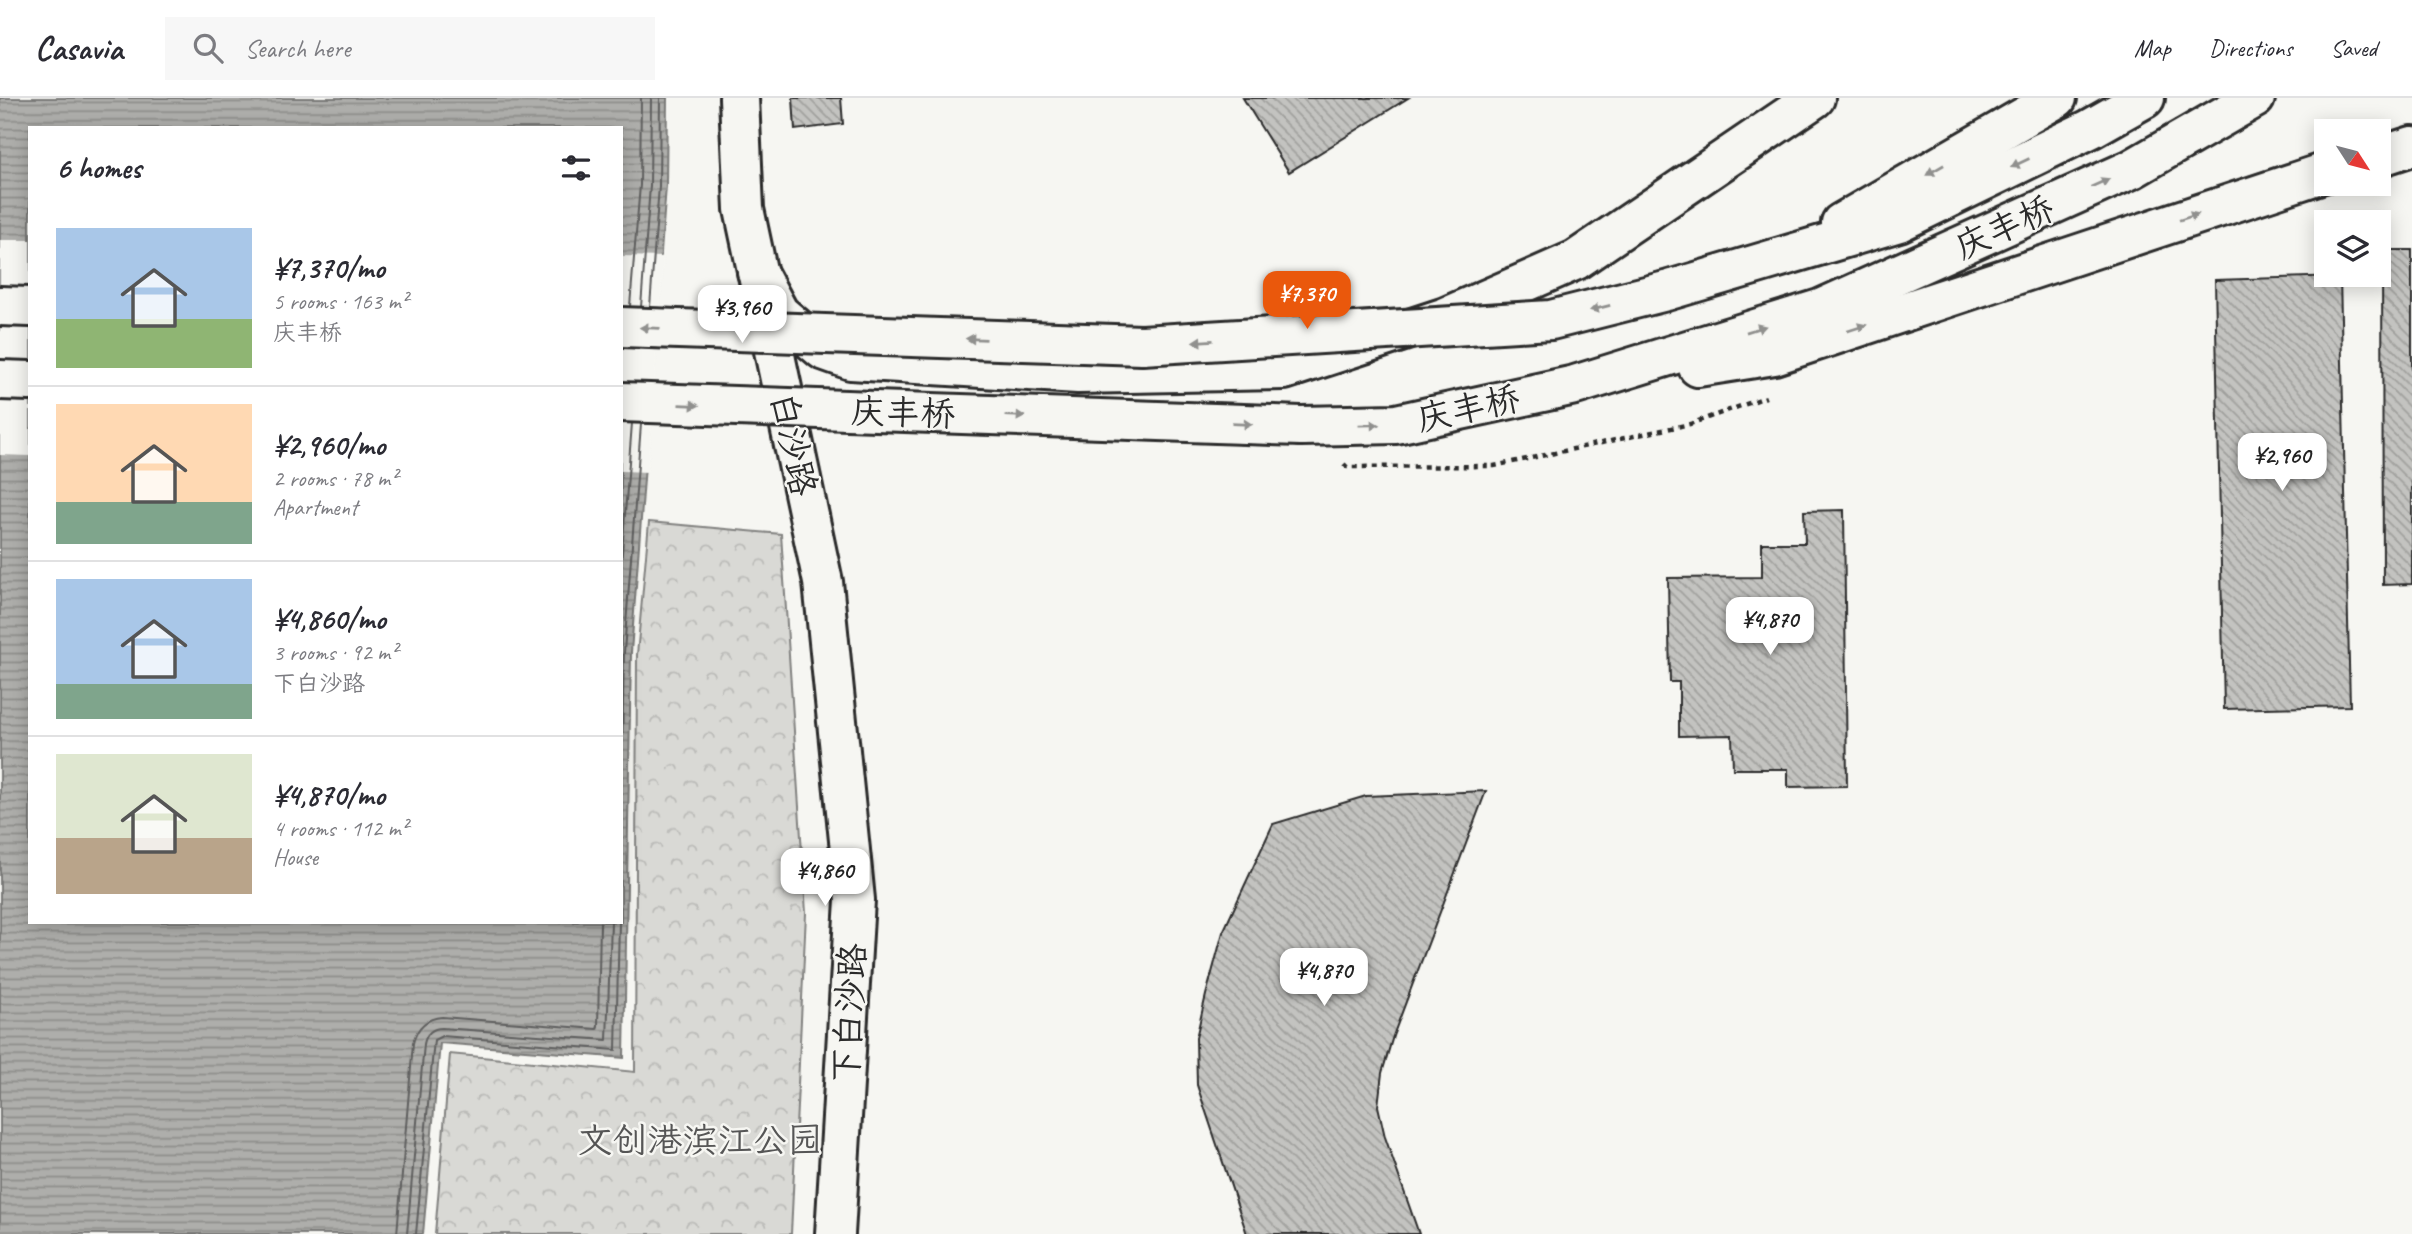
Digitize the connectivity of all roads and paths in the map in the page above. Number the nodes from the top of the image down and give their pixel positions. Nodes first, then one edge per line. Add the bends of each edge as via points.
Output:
1 (739, 98) edge
2 (1815, 98) edge
3 (2057, 98) edge
4 (2145, 98) edge
5 (2255, 98) edge
6 (2412, 146) edge
7 (2391, 153) edge
8 (2314, 176) edge
9 (757, 272) junction
10 (1666, 291) junction
11 (0, 306) edge
12 (28, 307) edge
13 (623, 327) edge
14 (0, 380) edge
15 (28, 381) edge
16 (1575, 385) junction
17 (623, 402) edge
18 (823, 582) joint
19 (835, 1234) edge

1 - 9 main road, 白沙路 via 744,209
2 - 9 main road via 1576,260 1446,317 1284,370 1078,374 851,360 822,350 779,313
3 -> 10 main road via 1850,219
4 -> 10 main road, 庆丰桥 via 1899,222
16 -> 5 main road, 庆丰桥 via 1820,309 2132,169
6 - 7 main road
16 -> 8 main road via 1774,355
9 - 18 main road, 白沙路
10 -> 13 main road, 庆丰桥, bridge via 1551,320 1142,345
11 - 12 main road
14 - 15 main road
17 -> 16 main road, 庆丰桥, bridge via 1301,426 1396,424
18 - 19 main road, 下白沙路 via 855,900

